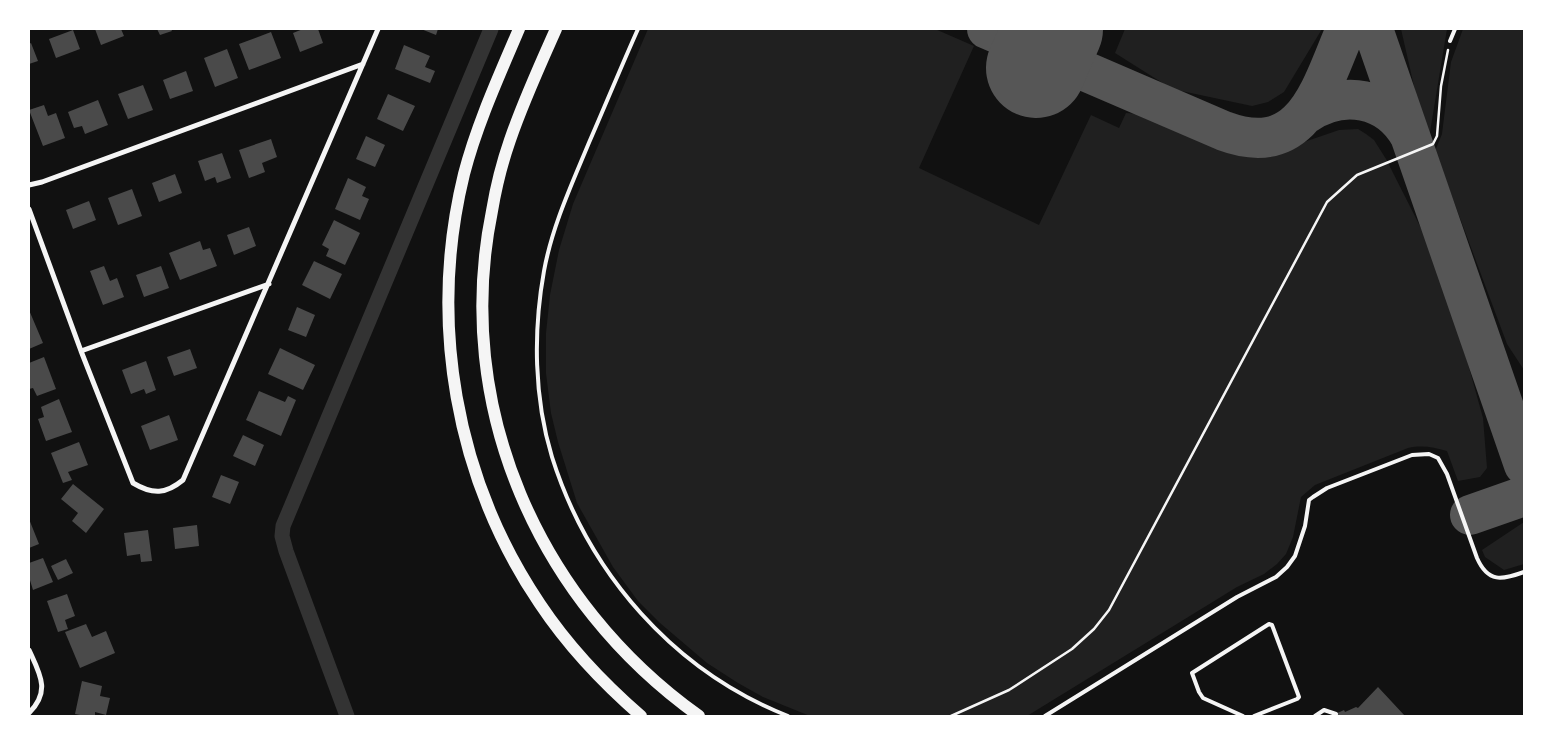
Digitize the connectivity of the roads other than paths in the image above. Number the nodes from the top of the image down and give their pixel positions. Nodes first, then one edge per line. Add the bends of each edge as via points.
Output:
1 (378, 29) edge
2 (519, 29) edge
3 (556, 29) edge
4 (638, 29) edge
5 (1455, 29) edge
6 (1450, 41) road end
7 (363, 64) junction
8 (29, 185) edge
9 (29, 209) edge
10 (268, 284) junction
11 (81, 351) junction
12 (1524, 572) edge
13 (29, 650) edge
14 (29, 713) edge
15 (1336, 714) dead end
16 (641, 716) edge
17 (699, 716) edge
18 (788, 716) edge
19 (1044, 716) edge
20 (1243, 716) edge
21 (1254, 716) edge
22 (1315, 716) edge

1 - 7 street
2 - 16 main road via 471,150 454,228 449,326 459,412 481,489 526,582 584,660
3 - 17 main road via 510,139 491,212 484,264 483,315 491,394 515,480 532,522 557,566 584,607 618,646 656,683
4 - 18 lane via 569,189 547,261 537,338 538,374 552,456 569,502 595,552 615,583 653,628 711,675 754,701
5 - 6 lane
7 - 8 street
7 - 10 street
9 - 11 street
10 - 11 street
10 - 11 street via 183,480 164,491 154,492 134,483
12 - 19 lane via 1503,579 1486,573 1477,558 1447,474 1438,458 1429,454 1412,455 1327,488 1313,497 1309,500 1295,556 1276,577 1237,597
13 - 14 street via 42,684 37,705
15 - 22 lane via 1324,710
20 - 21 lane via 1203,698 1192,673 1269,624 1299,697

